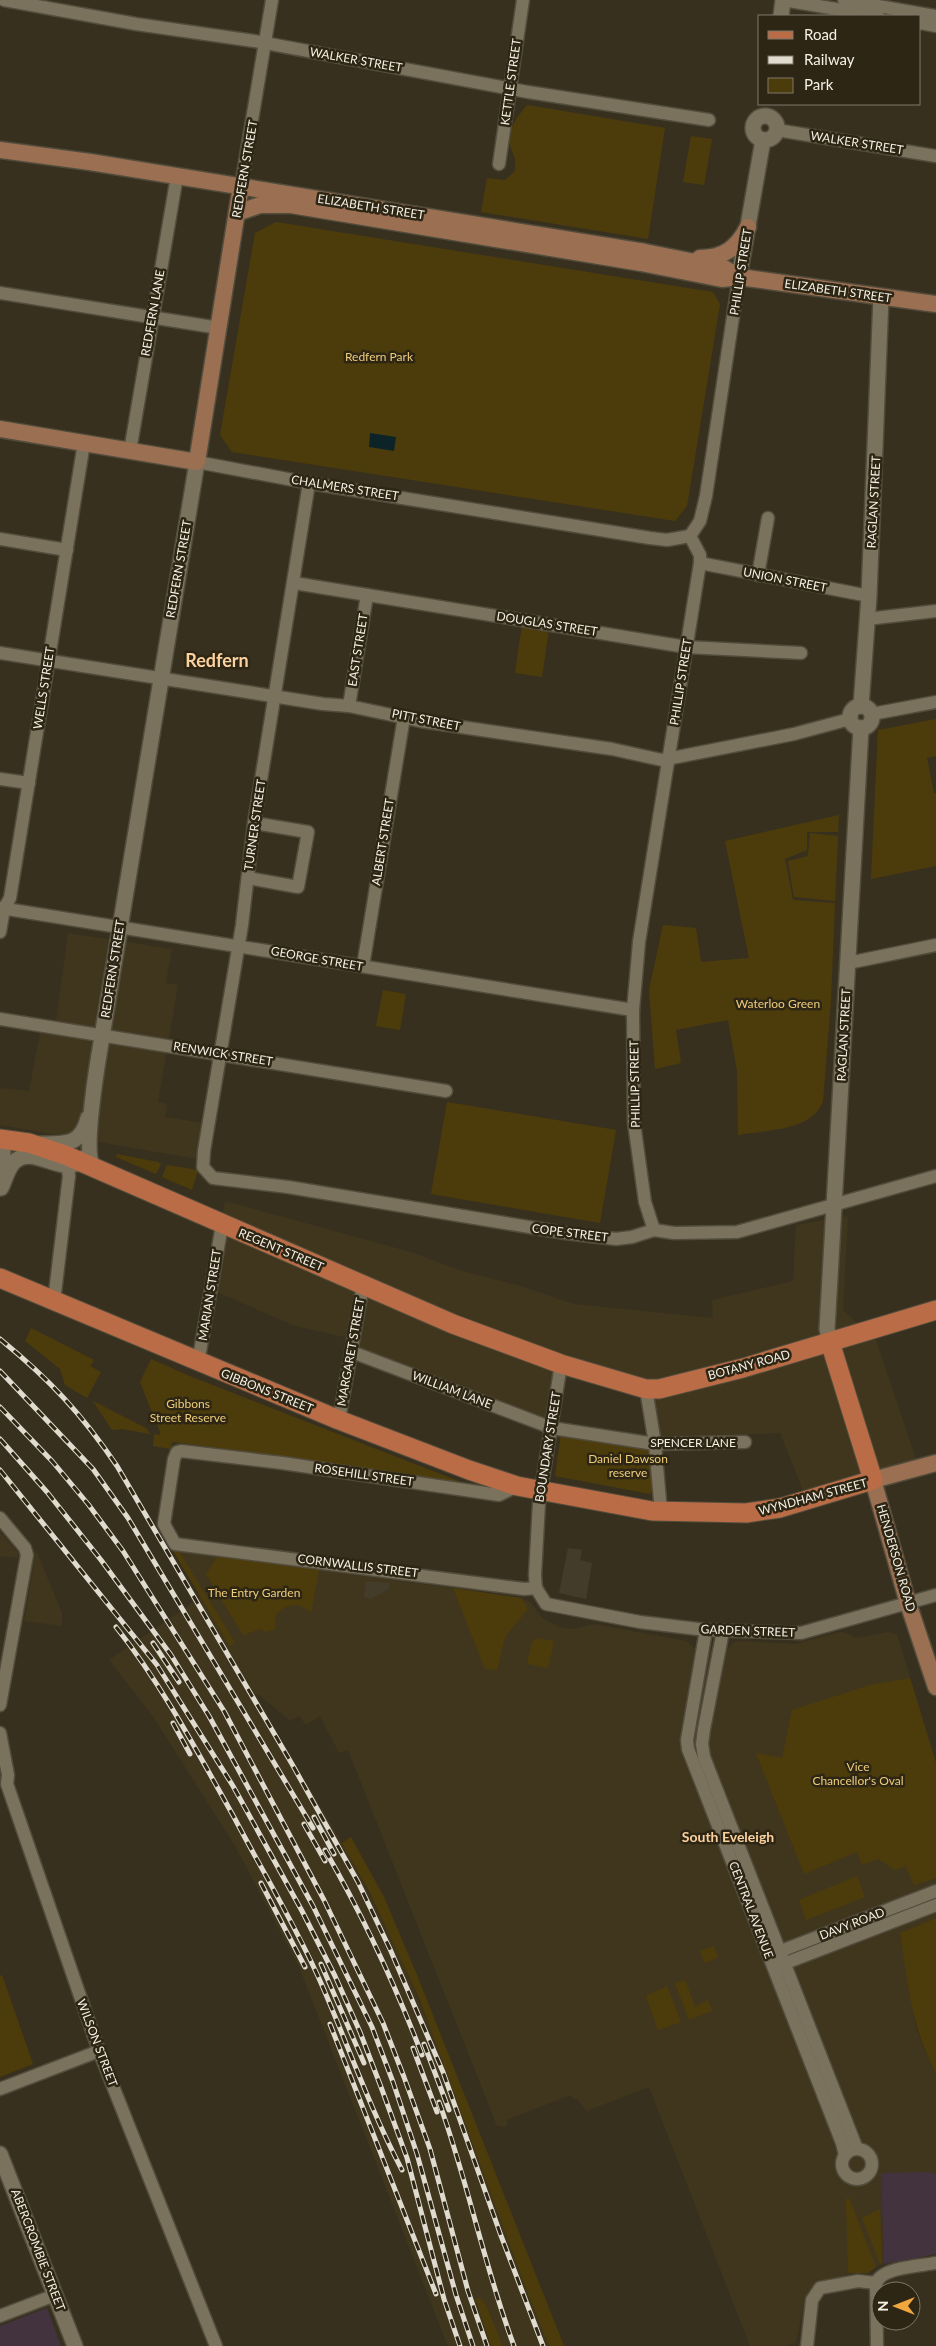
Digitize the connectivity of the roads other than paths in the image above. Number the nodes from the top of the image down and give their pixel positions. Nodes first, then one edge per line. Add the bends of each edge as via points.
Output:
1 (4, 0) edge
2 (272, 0) edge
3 (523, 0) edge
4 (783, 0) edge
5 (844, 0) edge
6 (781, 15) edge
7 (872, 15) edge
8 (936, 16) edge
9 (921, 23) edge
10 (936, 26) edge
11 (266, 43) junction
12 (509, 88) junction
13 (767, 110) edge
14 (709, 120) dead end
15 (777, 130) junction
16 (763, 140) junction
17 (0, 150) edge
18 (936, 156) edge
19 (499, 164) dead end
20 (176, 176) junction
21 (241, 186) junction
22 (237, 213) junction
23 (748, 227) junction
24 (682, 260) junction
25 (740, 277) junction
26 (0, 293) edge
27 (881, 297) junction
28 (936, 304) edge
29 (152, 317) junction
30 (219, 328) junction
31 (0, 429) edge
32 (84, 443) junction
33 (130, 450) junction
34 (197, 462) junction
35 (309, 483) junction
36 (768, 518) dead end
37 (690, 536) junction
38 (0, 539) edge
39 (67, 550) junction
40 (700, 563) junction
41 (758, 575) junction
42 (294, 583) junction
43 (367, 595) junction
44 (869, 596) junction
45 (936, 611) edge
46 (867, 620) junction
47 (686, 647) junction
48 (0, 653) edge
49 (801, 653) dead end
50 (49, 661) junction
51 (160, 678) junction
52 (275, 696) junction
53 (936, 702) edge
54 (349, 706) junction
55 (866, 710) junction
56 (404, 717) junction
57 (855, 723) junction
58 (669, 759) junction
59 (0, 779) edge
60 (29, 783) junction
61 (254, 823) junction
62 (248, 878) junction
63 (2, 908) edge
64 (120, 926) junction
65 (0, 932) edge
66 (936, 945) edge
67 (238, 946) junction
68 (848, 962) junction
69 (363, 966) junction
70 (633, 1010) junction
71 (0, 1019) edge
72 (102, 1035) junction
73 (220, 1054) junction
74 (446, 1091) dead end
75 (91, 1108) junction
76 (0, 1140) edge
77 (29, 1143) junction
78 (80, 1165) junction
79 (203, 1167) joint
80 (936, 1176) edge
81 (1, 1192) edge
82 (835, 1204) junction
83 (222, 1225) junction
84 (654, 1230) junction
85 (0, 1278) edge
86 (363, 1284) junction
87 (54, 1301) junction
88 (936, 1310) edge
89 (830, 1342) junction
90 (352, 1352) junction
91 (190, 1359) junction
92 (561, 1364) junction
93 (646, 1389) junction
94 (339, 1420) junction
95 (552, 1428) junction
96 (745, 1442) dead end
97 (655, 1444) junction
98 (936, 1463) edge
99 (873, 1480) junction
100 (517, 1486) junction
101 (540, 1491) junction
102 (661, 1512) junction
103 (0, 1518) edge
104 (180, 1545) joint
105 (536, 1588) junction
106 (936, 1595) edge
107 (908, 1603) junction
108 (706, 1630) junction
109 (723, 1632) junction
110 (936, 1687) edge
111 (0, 1705) edge
112 (0, 1734) edge
113 (3, 1785) edge
114 (936, 1891) edge
115 (936, 1905) edge
116 (873, 1922) junction
117 (776, 1959) junction
118 (100, 2051) junction
119 (0, 2090) edge
120 (857, 2149) junction
121 (0, 2154) edge
122 (845, 2155) junction
123 (936, 2263) edge
124 (877, 2281) edge
125 (871, 2282) edge
126 (55, 2295) junction
127 (0, 2316) edge
128 (877, 2331) edge
129 (75, 2346) edge
130 (216, 2346) edge
131 (807, 2346) edge
132 (877, 2346) edge

1 - 11 street, WALKER STREET
2 - 11 street, REDFERN STREET
3 - 12 street, KETTLE STREET
4 - 6 street
4 - 7 street
5 - 8 street
9 - 10 street
11 - 12 street, WALKER STREET
11 - 21 street, REDFERN STREET
12 - 14 street, WALKER STREET
12 - 19 street, KETTLE STREET
13 - 15 street
13 - 16 street via 752,127 754,134
15 - 16 street via 771,139
15 - 18 street, WALKER STREET
16 - 23 street, PHILLIP STREET
17 - 20 main road, ELIZABETH STREET
20 - 21 main road, ELIZABETH STREET
20 - 29 street, REDFERN LANE
21 - 22 main road, REDFERN STREET
21 - 24 main road, ELIZABETH STREET
22 - 25 main road, ELIZABETH STREET via 260,205 291,205 722,279
22 - 30 main road, REDFERN STREET
23 - 24 main road via 737,245 723,255
23 - 25 street, PHILLIP STREET
24 - 25 main road, ELIZABETH STREET via 724,268
25 - 27 main road, ELIZABETH STREET
25 - 37 street, PHILLIP STREET via 706,496 700,521
26 - 29 street
27 - 28 main road, ELIZABETH STREET
27 - 44 street, RAGLAN STREET
29 - 30 street
29 - 33 street, REDFERN LANE
30 - 34 main road, REDFERN STREET
31 - 32 main road, CHALMERS STREET
32 - 33 main road, CHALMERS STREET
32 - 39 street, WELLS STREET
33 - 34 main road, CHALMERS STREET
34 - 35 street, CHALMERS STREET
34 - 51 street, REDFERN STREET
35 - 37 street, CHALMERS STREET via 650,538 667,540
35 - 42 street, TURNER STREET
36 - 41 street
37 - 40 street, PHILLIP STREET via 700,555
38 - 39 street
39 - 50 street, WELLS STREET
40 - 41 street, UNION STREET
40 - 47 street, PHILLIP STREET
41 - 44 street, UNION STREET
42 - 43 street, DOUGLAS STREET
42 - 52 street, TURNER STREET
43 - 47 street, DOUGLAS STREET
43 - 54 street, EAST STREET
44 - 46 street, RAGLAN STREET
45 - 46 street
46 - 55 street, RAGLAN STREET
47 - 49 street, DOUGLAS STREET
47 - 58 street, PHILLIP STREET
48 - 50 street, PITT STREET
50 - 51 street, PITT STREET
50 - 60 street, WELLS STREET
51 - 52 street, PITT STREET
51 - 64 street, REDFERN STREET
52 - 54 street, PITT STREET
52 - 61 street, TURNER STREET
53 - 55 street
54 - 56 street, PITT STREET
55 - 57 street via 854,708
56 - 58 street, PITT STREET
56 - 69 street, ALBERT STREET
57 - 58 street, PITT STREET
57 - 68 street, RAGLAN STREET
58 - 70 street, PHILLIP STREET via 639,942
59 - 60 street
60 - 63 street, WELLS STREET via 10,898
61 - 62 street, TURNER STREET
61 - 62 street via 308,832 298,887
62 - 67 street, TURNER STREET
63 - 64 street, GEORGE STREET
63 - 65 street, WELLS STREET
64 - 67 street, GEORGE STREET
64 - 72 street, REDFERN STREET
66 - 68 street
67 - 69 street, GEORGE STREET
67 - 73 street, TURNER STREET
68 - 82 street, RAGLAN STREET
69 - 70 street, GEORGE STREET
70 - 84 street, PHILLIP STREET via 634,1123 645,1202
71 - 72 street, RENWICK STREET
72 - 73 street, RENWICK STREET
72 - 75 street, REDFERN STREET
73 - 74 street, RENWICK STREET
73 - 79 street, TURNER STREET
75 - 77 street via 84,1129 73,1141
75 - 78 street, REDFERN STREET via 90,1138
76 - 77 main road, REGENT STREET
76 - 81 street via 3,1151
77 - 78 main road, REGENT STREET
78 - 81 street via 34,1156 21,1158 11,1166
78 - 83 main road, REGENT STREET
78 - 87 street, REDFERN STREET via 69,1176
79 - 84 street, COPE STREET via 213,1178 288,1187 586,1236 632,1237
80 - 82 street, COPE STREET
82 - 84 street, COPE STREET via 737,1232 674,1233
82 - 89 street, RAGLAN STREET via 827,1329
83 - 86 main road, REGENT STREET
83 - 91 street, MARIAN STREET via 200,1352
85 - 87 main road, GIBBONS STREET
86 - 90 street, MARGARET STREET
86 - 92 main road, REGENT STREET via 453,1324
87 - 91 main road, GIBBONS STREET
88 - 89 main road, BOTANY ROAD
89 - 93 main road, BOTANY ROAD via 668,1387
89 - 99 main road, HENDERSON ROAD
90 - 94 street, MARGARET STREET
90 - 95 street, WILLIAM LANE
91 - 94 main road, GIBBONS STREET
92 - 93 main road, BOTANY ROAD
92 - 95 street, BOUNDARY STREET
93 - 97 street
94 - 100 main road, GIBBONS STREET
95 - 97 street, SPENCER LANE
95 - 101 street, BOUNDARY STREET
96 - 97 street, SPENCER LANE
97 - 102 street
98 - 99 main road, WYNDHAM STREET
99 - 102 main road, WYNDHAM STREET via 764,1512
99 - 107 main road, HENDERSON ROAD
100 - 101 main road, GIBBONS STREET
100 - 104 street, ROSEHILL STREET via 499,1494 181,1451 174,1459 164,1524 175,1544
101 - 102 main road, WYNDHAM STREET
101 - 105 street, BOUNDARY STREET
103 - 111 street via 25,1548 27,1555
104 - 105 street, CORNWALLIS STREET
105 - 108 street, GARDEN STREET via 543,1602 558,1608
106 - 107 street, GARDEN STREET
107 - 109 street, GARDEN STREET via 794,1634
107 - 110 main road, HENDERSON ROAD
108 - 109 street, GARDEN STREET
108 - 117 street, CENTRAL AVENUE via 688,1749
109 - 117 street, CENTRAL AVENUE via 704,1729 704,1757
112 - 113 street, WILSON STREET via 8,1775
113 - 118 street, WILSON STREET
114 - 116 street, DAVY ROAD
115 - 116 street, DAVY ROAD
116 - 117 street, DAVY ROAD
117 - 120 street, CENTRAL AVENUE
117 - 122 street, CENTRAL AVENUE
118 - 119 street
118 - 130 street, WILSON STREET
120 - 122 street
120 - 122 street via 867,2153 871,2163 863,2177 846,2175 842,2165
121 - 126 street, ABERCROMBIE STREET
123 - 124 street via 886,2272
125 - 131 street via 858,2281 820,2288 812,2300
126 - 127 street
126 - 129 street, ABERCROMBIE STREET
128 - 132 street

